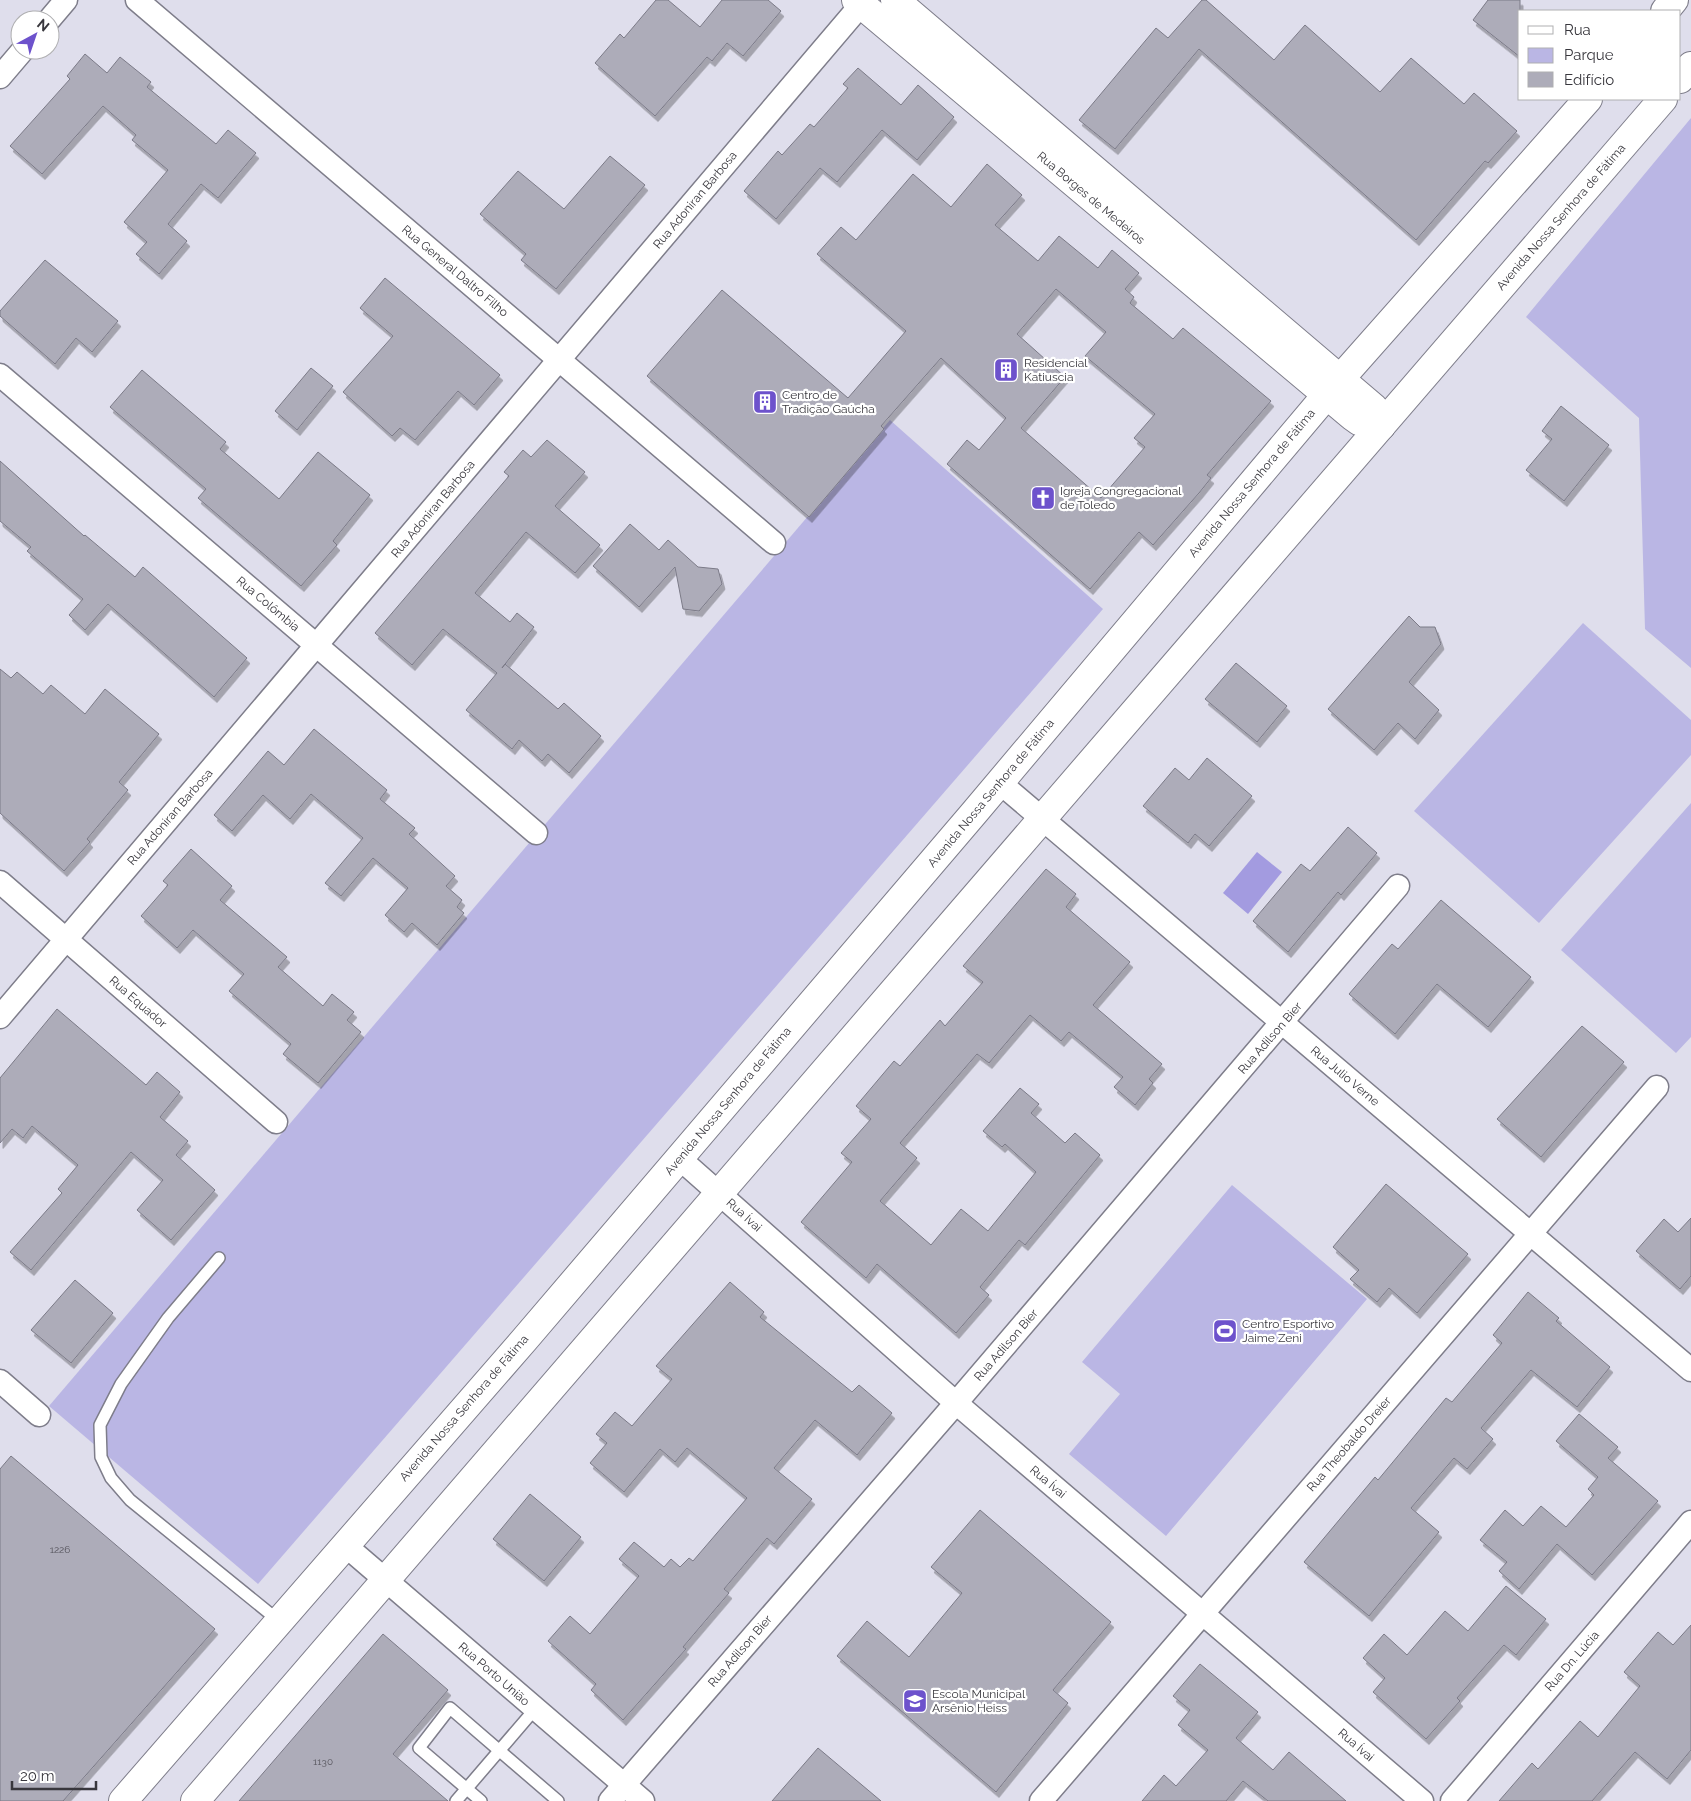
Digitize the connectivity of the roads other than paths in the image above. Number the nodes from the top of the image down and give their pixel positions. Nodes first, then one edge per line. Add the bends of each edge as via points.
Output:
1 (66, 0) edge
2 (136, 0) edge
3 (895, 0) edge
4 (860, 2) edge
5 (58, 10) edge
6 (14, 60) edge
7 (1691, 66) edge
8 (0, 77) edge
9 (1681, 78) edge
10 (1587, 100) edge
11 (1662, 100) edge
12 (560, 360) junction
13 (0, 375) edge
14 (1334, 387) junction
15 (1381, 426) junction
16 (774, 543) dead end
17 (317, 646) junction
18 (1000, 782) junction
19 (1043, 818) junction
20 (536, 833) dead end
21 (0, 882) edge
22 (1398, 886) dead end
23 (66, 940) junction
24 (0, 1017) edge
25 (1282, 1024) junction
26 (1657, 1087) dead end
27 (276, 1122) dead end
28 (679, 1158) junction
29 (720, 1193) junction
30 (1531, 1233) junction
31 (219, 1258) dead end
32 (1691, 1370) edge
33 (0, 1382) edge
34 (956, 1403) junction
35 (39, 1415) dead end
36 (1691, 1522) edge
37 (346, 1546) junction
38 (385, 1580) junction
39 (1203, 1613) junction
40 (280, 1621) junction
41 (535, 1709) junction
42 (500, 1750) junction
43 (466, 1789) junction
44 (617, 1793) edge
45 (122, 1801) edge
46 (195, 1801) edge
47 (456, 1801) edge
48 (481, 1801) edge
49 (558, 1801) edge
50 (643, 1801) edge
51 (1041, 1801) edge
52 (1422, 1801) edge
53 (1452, 1801) edge

1 - 5 street
2 - 12 street, Rua General Daltro Filho
3 - 14 street, Rua Borges de Medeiros
4 - 12 street, Rua Adoniran Barbosa
4 - 14 street, Rua Borges de Medeiros
6 - 8 street
7 - 9 street
10 - 14 street, Avenida Nossa Senhora de Fátima
11 - 15 street, Avenida Nossa Senhora de Fátima
12 - 16 street, Rua General Daltro Filho
12 - 17 street, Rua Adoniran Barbosa
13 - 17 street, Rua Colômbia
14 - 15 street via 1374,408
14 - 18 street, Avenida Nossa Senhora de Fátima
15 - 19 street, Avenida Nossa Senhora de Fátima
17 - 20 street, Rua Colômbia
17 - 23 street, Rua Adoniran Barbosa
18 - 19 street, Rua Julio Verne
18 - 28 street, Avenida Nossa Senhora de Fátima
19 - 25 street, Rua Julio Verne
19 - 29 street, Avenida Nossa Senhora de Fátima
21 - 23 street, Rua Equador
22 - 25 street, Rua Adilson Bier
23 - 24 street, Rua Adoniran Barbosa
23 - 27 street, Rua Equador
25 - 30 street, Rua Julio Verne
25 - 34 street, Rua Adilson Bier
26 - 30 street, Rua Theobaldo Dreier
28 - 29 street, Rua Ívai
28 - 37 street, Avenida Nossa Senhora de Fátima
29 - 34 street, Rua Ívai
29 - 38 street, Avenida Nossa Senhora de Fátima
30 - 32 street, Rua Julio Verne
30 - 39 street, Rua Theobaldo Dreier
31 - 40 lane via 168,1318 122,1384 100,1425 101,1457 111,1478 130,1500
33 - 35 street
34 - 39 street, Rua Ívai
34 - 44 street, Rua Adilson Bier
36 - 53 street, Rua Dn. Lúcia
37 - 38 street, Rua Porto União
37 - 40 street, Avenida Nossa Senhora de Fátima
38 - 41 street, Rua Porto União
38 - 46 street, Avenida Nossa Senhora de Fátima
39 - 51 street, Rua Theobaldo Dreier
39 - 52 street, Rua Ívai
40 - 45 street, Avenida Nossa Senhora de Fátima
41 - 42 lane
41 - 44 street, Rua Porto União
42 - 43 lane
42 - 43 lane via 450,1708 419,1748
42 - 49 lane
43 - 47 lane
43 - 48 lane
44 - 50 street, Rua Porto União

